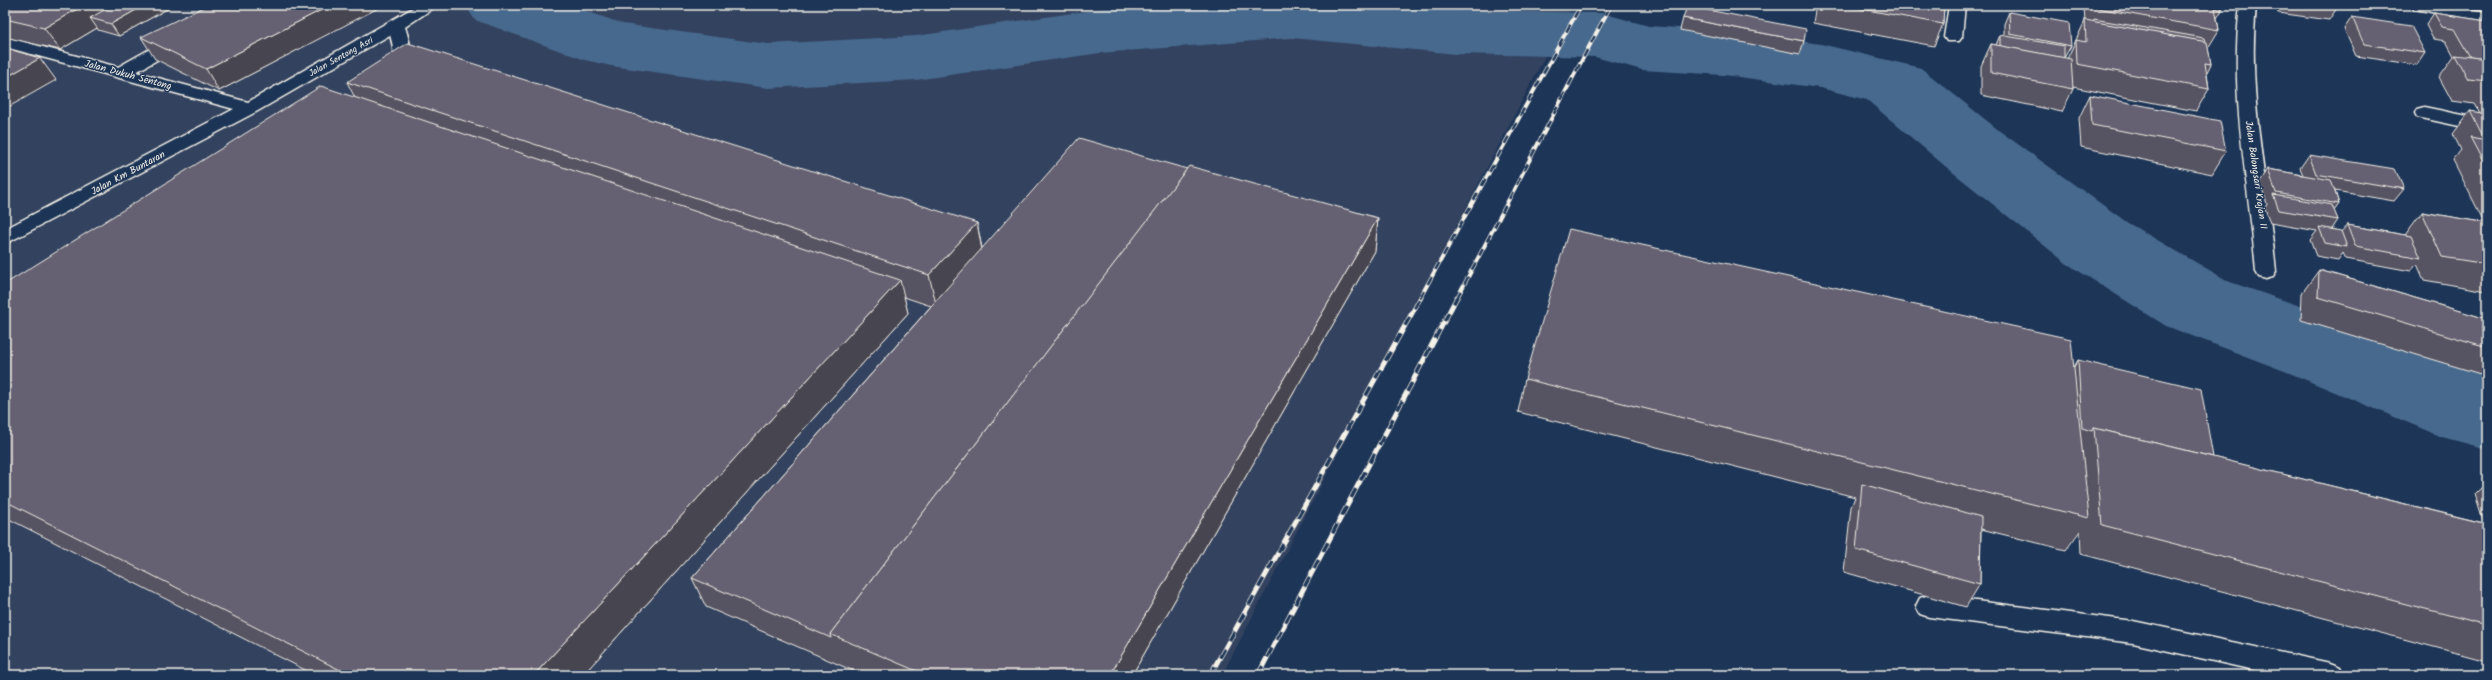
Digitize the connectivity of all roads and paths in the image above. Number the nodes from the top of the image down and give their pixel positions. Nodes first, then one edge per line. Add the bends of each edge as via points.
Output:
1 (430, 5) edge
2 (1958, 5) edge
3 (2248, 5) edge
4 (2420, 5) edge
5 (2487, 17) edge
6 (396, 26) junction
7 (194, 32) edge
8 (1953, 37) dead end
9 (5, 42) edge
10 (122, 73) junction
11 (382, 86) edge
12 (250, 108) junction
13 (2424, 114) dead end
14 (2487, 126) edge
15 (5, 237) edge
16 (2266, 272) dead end
17 (1928, 606) dead end
18 (2330, 675) edge

1 - 6 street, Jalan Sentong Asri
2 - 8 street
3 - 16 street, Jalan Balongsari Krajan II via 2248,130 2264,234
4 - 5 street
6 - 11 street via 403,47 400,72
6 - 12 street, Jalan Sentong Asri
7 - 10 street
9 - 10 street, Jalan Dukuh Sentong
10 - 12 street, Jalan Dukuh Sentong
12 - 15 street, Jalan Km Buntaran
13 - 14 street
17 - 18 street via 2133,632

